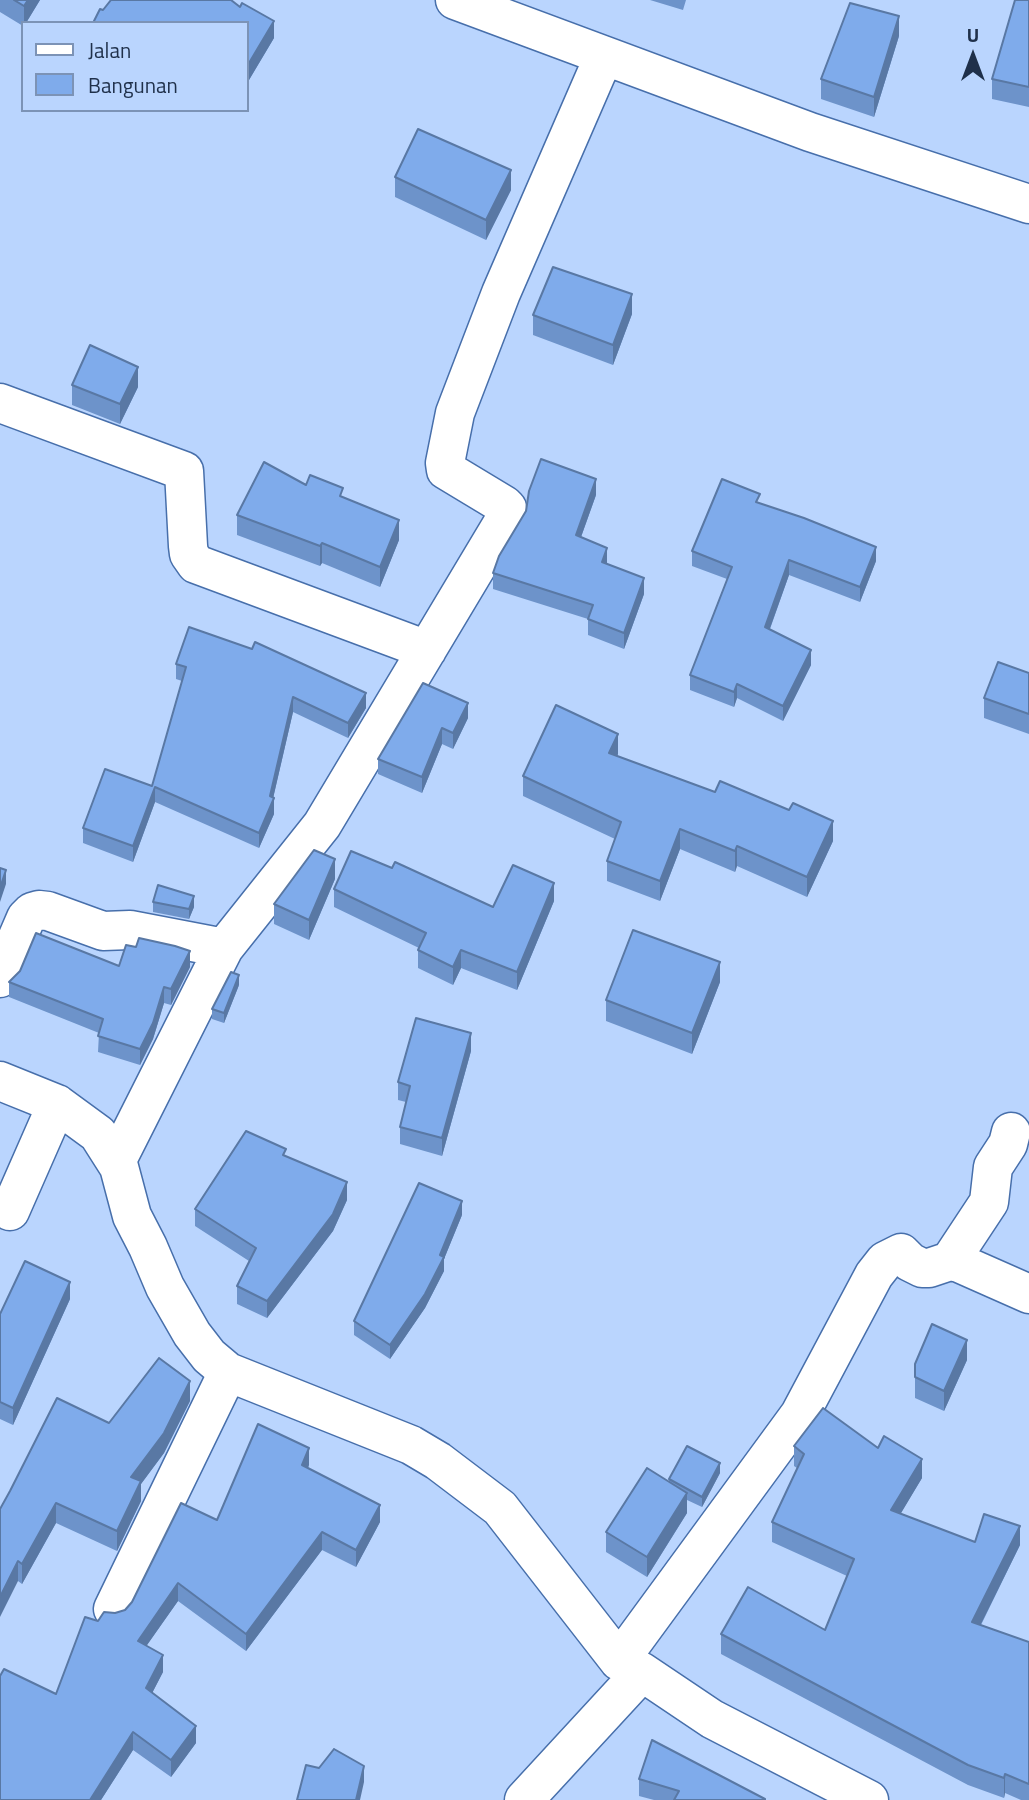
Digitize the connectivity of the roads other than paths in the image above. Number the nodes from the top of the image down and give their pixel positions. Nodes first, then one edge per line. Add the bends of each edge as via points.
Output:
1 (455, 0) edge
2 (604, 56) junction
3 (1029, 204) edge
4 (0, 402) edge
5 (427, 649) junction
6 (224, 947) junction
7 (0, 978) edge
8 (0, 1081) edge
9 (57, 1104) junction
10 (1011, 1132) dead end
11 (116, 1162) junction
12 (10, 1211) dead end
13 (950, 1261) junction
14 (1029, 1294) edge
15 (228, 1372) junction
16 (113, 1609) dead end
17 (631, 1667) junction
18 (524, 1800) edge
19 (869, 1800) edge

1 - 2 street
2 - 3 street via 810,132
2 - 5 street via 501,293 455,413 446,470 508,511
4 - 5 street via 184,471 189,554 196,564
5 - 6 street via 322,825
6 - 7 street via 130,930 103,931 39,910 26,918
6 - 11 street
8 - 9 street
9 - 11 street via 98,1135
9 - 12 street
10 - 13 street via 993,1167 989,1202
11 - 15 street via 132,1216 165,1287 192,1334
13 - 14 street
13 - 17 street via 929,1268 915,1265 901,1253 885,1261 874,1275 800,1414
15 - 16 street
15 - 17 street via 411,1445 472,1486 500,1508
17 - 18 street
17 - 19 street via 712,1719

